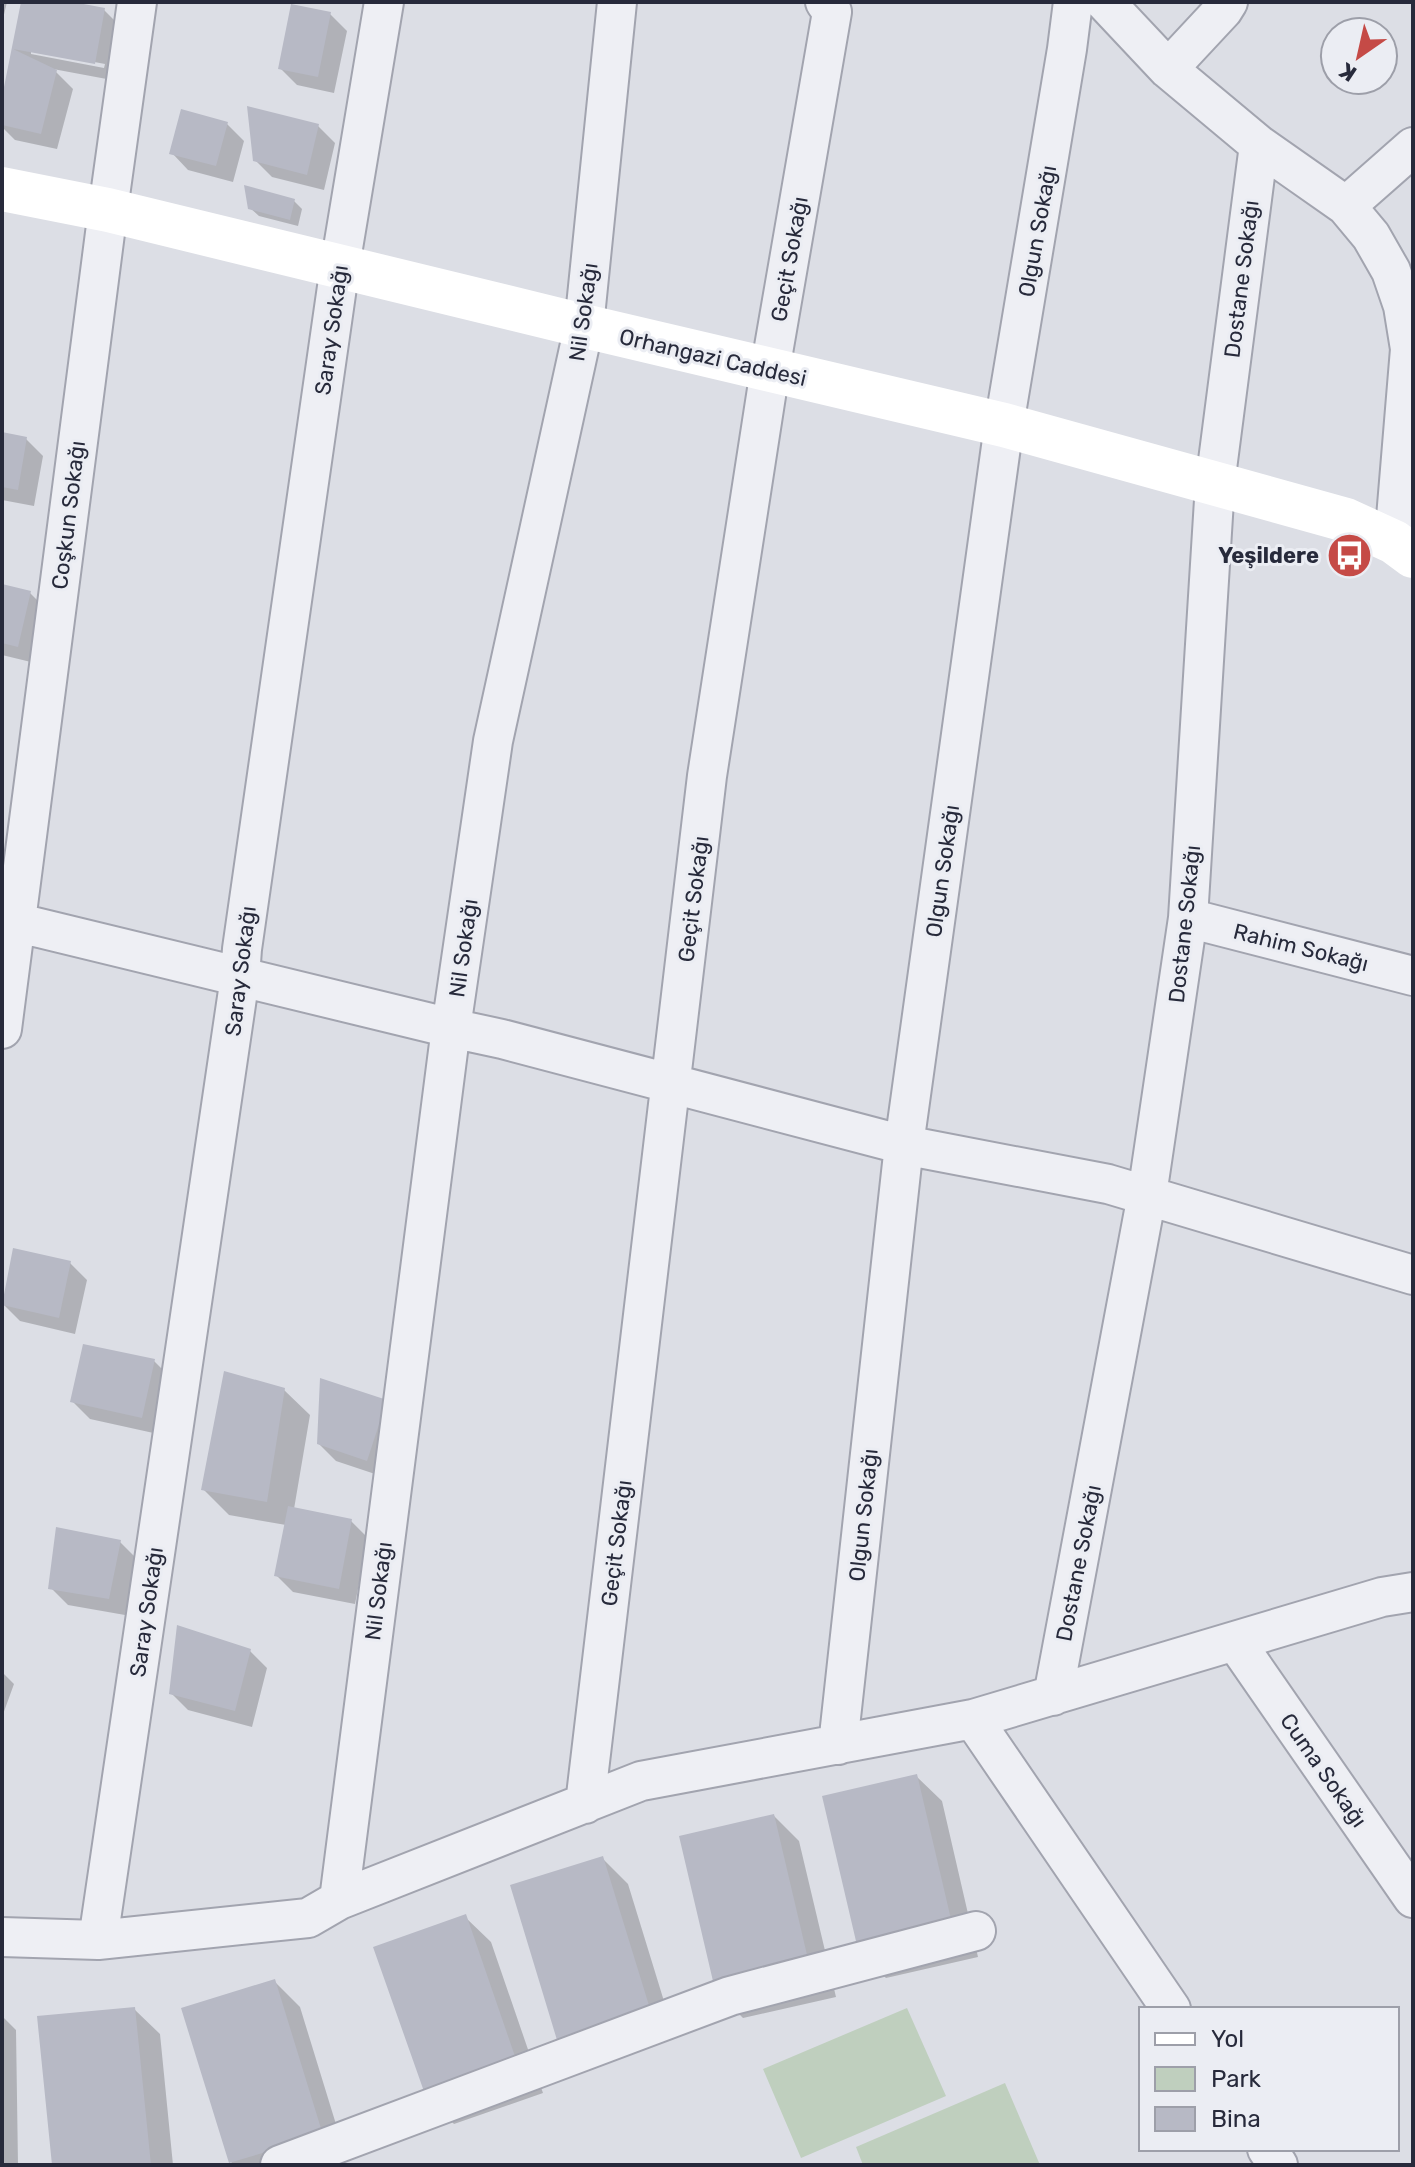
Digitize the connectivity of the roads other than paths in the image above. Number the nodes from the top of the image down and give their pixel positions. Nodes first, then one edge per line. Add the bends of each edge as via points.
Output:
1 (137, 2) edge
2 (384, 2) edge
3 (617, 2) edge
4 (825, 2) edge
5 (1073, 2) edge
6 (1105, 2) edge
7 (1228, 2) edge
8 (1168, 69) junction
9 (1259, 145) junction
10 (1413, 147) edge
11 (2, 189) edge
12 (1346, 206) junction
13 (108, 210) junction
14 (340, 266) junction
15 (584, 326) junction
16 (770, 370) junction
17 (1004, 425) junction
18 (1215, 484) junction
19 (1404, 549) edge
20 (1188, 918) junction
21 (9, 921) edge
22 (1413, 976) edge
23 (240, 977) junction
24 (451, 1028) junction
25 (2, 1029) edge
26 (672, 1082) junction
27 (904, 1145) junction
28 (1147, 1195) junction
29 (1413, 1275) edge
30 (1413, 1592) edge
31 (1235, 1641) junction
32 (1053, 1696) junction
33 (973, 1719) junction
34 (838, 1745) junction
35 (585, 1804) junction
36 (1413, 1898) edge
37 (339, 1900) junction
38 (976, 1931) dead end
39 (2, 1937) edge
40 (98, 1940) junction
41 (1170, 2007) edge
42 (280, 2165) edge

1 - 13 street, Coşkun Sokağı
2 - 14 street, Saray Sokağı
3 - 15 street, Nil Sokağı
4 - 16 street, Geçit Sokağı via 832,12
5 - 17 street, Olgun Sokağı
6 - 8 street
7 - 8 street
8 - 9 street
9 - 12 street
9 - 18 street, Dostane Sokağı
10 - 12 street
11 - 13 street, Orhangazi Caddesi
12 - 19 street via 1391,271 1403,306 1410,349
13 - 14 street, Orhangazi Caddesi
13 - 21 street, Coşkun Sokağı
14 - 15 street, Orhangazi Caddesi
14 - 23 street, Saray Sokağı
15 - 16 street, Orhangazi Caddesi
15 - 24 street, Nil Sokağı via 493,741
16 - 17 street, Orhangazi Caddesi
16 - 26 street, Geçit Sokağı via 707,776
17 - 18 street, Orhangazi Caddesi
17 - 27 street, Olgun Sokağı
18 - 19 street, Orhangazi Caddesi via 1346,520
18 - 20 street, Dostane Sokağı
20 - 22 street, Rahim Sokağı
20 - 28 street, Dostane Sokağı
21 - 23 street
21 - 25 street, Coşkun Sokağı
23 - 24 street
23 - 40 street, Saray Sokağı
24 - 26 street
24 - 37 street, Nil Sokağı
26 - 27 street
26 - 35 street, Geçit Sokağı
27 - 28 street
27 - 34 street, Olgun Sokağı
28 - 29 street
28 - 32 street, Dostane Sokağı
30 - 31 street
31 - 32 street
31 - 36 street, Cuma Sokağı
32 - 33 street
33 - 34 street
33 - 41 street
34 - 35 street via 641,1781
35 - 37 street
37 - 40 street via 308,1918
38 - 42 street via 730,1996
39 - 40 street

